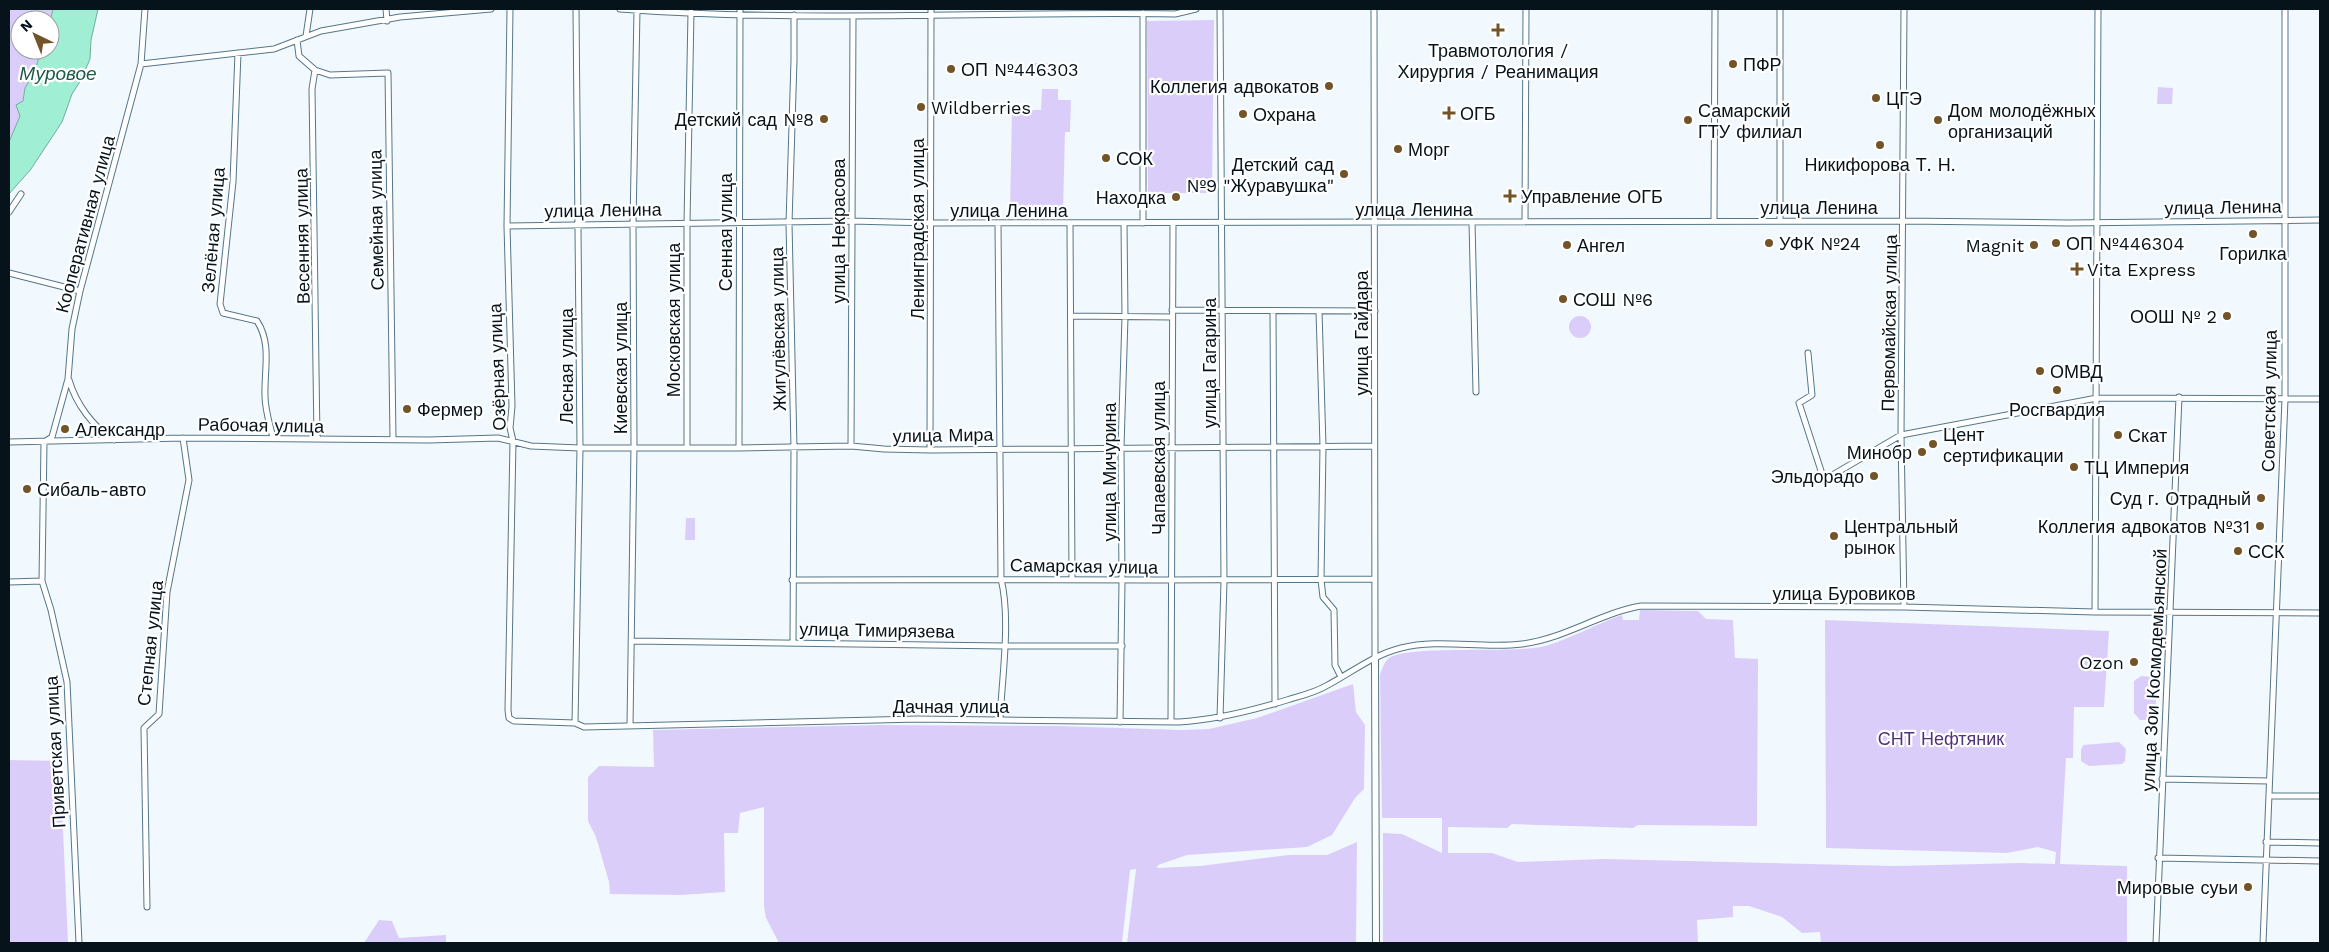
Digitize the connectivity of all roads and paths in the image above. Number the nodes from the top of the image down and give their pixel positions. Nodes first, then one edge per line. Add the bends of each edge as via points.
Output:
1 (145, 9) edge
2 (310, 9) edge
3 (386, 9) edge
4 (491, 9) edge
5 (510, 9) edge
6 (576, 9) edge
7 (620, 9) edge
8 (740, 9) edge
9 (931, 9) edge
10 (1196, 9) edge
11 (1220, 9) edge
12 (1374, 9) edge
13 (1526, 9) edge
14 (1715, 9) edge
15 (1780, 9) edge
16 (1904, 9) edge
17 (2098, 9) edge
18 (2284, 9) edge
19 (637, 10) junction
20 (691, 12) junction
21 (1143, 13) junction
22 (740, 15) junction
23 (794, 15) junction
24 (931, 15) junction
25 (853, 16) junction
26 (387, 21) junction
27 (306, 36) junction
28 (297, 40) junction
29 (238, 53) junction
30 (141, 64) junction
31 (315, 70) junction
32 (21, 194) dead end
33 (9, 212) edge
34 (2284, 220) junction
35 (2320, 220) edge
36 (851, 221) junction
37 (1714, 221) junction
38 (1780, 221) junction
39 (1904, 221) junction
40 (789, 222) junction
41 (998, 222) junction
42 (1222, 222) junction
43 (1472, 222) junction
44 (1525, 222) junction
45 (2096, 222) junction
46 (687, 223) junction
47 (739, 223) junction
48 (931, 223) junction
49 (1070, 223) junction
50 (1124, 223) junction
51 (1143, 223) junction
52 (1173, 223) junction
53 (1375, 223) junction
54 (580, 224) junction
55 (633, 224) junction
56 (507, 226) junction
57 (9, 273) edge
58 (80, 291) junction
59 (1172, 310) junction
60 (1223, 310) junction
61 (1273, 311) junction
62 (1319, 311) junction
63 (1375, 311) junction
64 (1072, 316) junction
65 (1125, 317) junction
66 (1172, 317) junction
67 (1808, 353) dead end
68 (68, 379) junction
69 (1476, 392) dead end
70 (2179, 397) junction
71 (2097, 398) junction
72 (2285, 399) junction
73 (2320, 399) edge
74 (1901, 435) junction
75 (183, 438) junction
76 (273, 438) junction
77 (317, 439) junction
78 (392, 439) junction
79 (115, 440) junction
80 (513, 440) junction
81 (9, 442) edge
82 (44, 442) junction
83 (852, 446) junction
84 (1323, 446) junction
85 (1374, 446) junction
86 (1071, 447) junction
87 (1121, 447) junction
88 (1171, 447) junction
89 (1223, 447) junction
90 (1273, 447) junction
91 (580, 448) junction
92 (634, 448) junction
93 (687, 448) junction
94 (739, 448) junction
95 (794, 448) junction
96 (999, 448) junction
97 (930, 450) junction
98 (1000, 579) junction
99 (1374, 579) junction
100 (792, 580) junction
101 (1072, 580) junction
102 (1322, 580) junction
103 (42, 581) junction
104 (1122, 581) junction
105 (1172, 581) junction
106 (1224, 581) junction
107 (1274, 581) junction
108 (9, 582) edge
109 (1904, 607) junction
110 (2095, 612) junction
111 (2172, 613) junction
112 (2276, 613) junction
113 (2320, 613) edge
114 (632, 641) junction
115 (793, 642) junction
116 (1004, 646) junction
117 (1122, 646) junction
118 (1375, 658) junction
119 (1342, 677) junction
120 (1275, 704) junction
121 (1220, 718) junction
122 (1000, 720) junction
123 (514, 721) joint
124 (1120, 722) junction
125 (1171, 722) junction
126 (575, 723) junction
127 (630, 725) junction
128 (2162, 779) junction
129 (2269, 781) junction
130 (2268, 796) junction
131 (2320, 796) edge
132 (2266, 842) junction
133 (2320, 843) edge
134 (2158, 858) junction
135 (2266, 860) junction
136 (2320, 861) edge
137 (147, 907) dead end
138 (78, 943) edge
139 (1376, 943) edge
140 (2156, 943) edge
141 (2263, 943) edge

1 - 30 street, Кооперативная улица
2 - 27 street
3 - 26 street
4 - 26 street
5 - 56 street, Озёрная улица
6 - 54 street, Лесная улица
7 - 19 street
8 - 22 street, Сенная улица
9 - 24 street, Ленинградская улица
10 - 21 street via 1175,14
11 - 42 street, улица Гагарина
12 - 53 street, улица Гайдара
13 - 44 street
14 - 37 street
15 - 38 street
16 - 39 street, Первомайская улица
17 - 45 street
18 - 34 street, Советская улица
19 - 20 street
19 - 55 street, Киевская улица
20 - 22 street
20 - 46 street, Московская улица
21 - 24 street
21 - 51 street
22 - 23 street
22 - 47 street, Сенная улица
23 - 25 street
23 - 40 street, Жигулёвская улица
24 - 25 street
24 - 48 street, Ленинградская улица
25 - 36 street, улица Некрасова
26 - 27 street
27 - 28 street
28 - 29 street via 274,48
28 - 31 street via 299,56
29 - 30 street
29 - 76 street, Зелёная улица via 233,182 220,304 223,313 257,321 264,332 265,397
30 - 58 street, Кооперативная улица
31 - 77 street, Весенняя улица via 312,89
31 - 78 street, Семейная улица via 330,75 388,73
32 - 33 street
34 - 35 street, улица Ленина
34 - 45 street, улица Ленина
34 - 72 street, Советская улица
36 - 40 street, улица Ленина
36 - 48 street, улица Ленина
36 - 83 street, улица Некрасова
37 - 38 street, улица Ленина
37 - 44 street, улица Ленина
38 - 39 street, улица Ленина
39 - 45 street, улица Ленина
39 - 74 street, Первомайская улица
40 - 47 street, улица Ленина
40 - 95 street, Жигулёвская улица
41 - 48 street, улица Ленина
41 - 49 street, улица Ленина
41 - 96 street
42 - 52 street, улица Ленина
42 - 53 street, улица Ленина
42 - 60 street, улица Гагарина
43 - 44 street, улица Ленина
43 - 53 street, улица Ленина
43 - 69 street
45 - 71 street
46 - 47 street, улица Ленина
46 - 55 street, улица Ленина
46 - 93 street, Московская улица
47 - 94 street, Сенная улица
48 - 97 street, Ленинградская улица
49 - 50 street, улица Ленина
49 - 64 street
50 - 51 street, улица Ленина
50 - 65 street, улица Мичурина
51 - 52 street, улица Ленина
52 - 59 street, Чапаевская улица
53 - 63 street, улица Гайдара
54 - 55 street, улица Ленина
54 - 56 street, улица Ленина
54 - 91 street, Лесная улица
55 - 92 street, Киевская улица
56 - 80 street, Озёрная улица via 510,428
57 - 58 street
58 - 68 street, Кооперативная улица via 72,329
59 - 60 street
59 - 66 street, Чапаевская улица
60 - 61 street
60 - 89 street, улица Гагарина
61 - 62 street
61 - 90 street
62 - 63 street
62 - 84 street
63 - 85 street, улица Гайдара
64 - 65 street
64 - 86 street
65 - 66 street
65 - 87 street, улица Мичурина
66 - 88 street, Чапаевская улица
67 - 74 street via 1812,395 1799,403 1824,480
68 - 79 street via 77,400 94,424
68 - 82 street, Кооперативная улица via 52,437
70 - 71 street
70 - 72 street
70 - 111 street, улица Зои Космодемьянской
71 - 74 street
71 - 110 street
72 - 73 street
72 - 112 street, Советская улица
74 - 109 street, Первомайская улица
75 - 76 street, Рабочая улица
75 - 79 street, Рабочая улица
75 - 137 street, Степная улица via 189,480 168,592 159,714 144,728
76 - 77 street, Рабочая улица
77 - 78 street, Рабочая улица
78 - 80 street, Рабочая улица
79 - 82 street, Рабочая улица
80 - 91 street, улица Мира via 531,446
80 - 123 street, Озёрная улица via 508,710 509,718
81 - 82 street, Рабочая улица
82 - 103 street, Приветская улица
83 - 95 street, улица Мира
83 - 97 street, улица Мира
84 - 85 street, улица Мира
84 - 90 street, улица Мира
84 - 102 street
85 - 99 street, улица Гайдара
86 - 87 street, улица Мира
86 - 96 street, улица Мира
86 - 101 street
87 - 88 street, улица Мира
87 - 104 street, улица Мичурина
88 - 89 street, улица Мира
88 - 105 street, Чапаевская улица
89 - 90 street, улица Мира
89 - 106 street, улица Гагарина
90 - 107 street
91 - 92 street, улица Мира
91 - 126 street, Лесная улица
92 - 93 street, улица Мира
92 - 114 street, Киевская улица
93 - 94 street, улица Мира
94 - 95 street, улица Мира
95 - 100 street, Жигулёвская улица
96 - 97 street, улица Мира
96 - 98 street
98 - 100 street, Самарская улица
98 - 101 street, Самарская улица
98 - 116 street via 1004,591
99 - 102 street, Самарская улица
99 - 118 street, улица Гайдара
100 - 115 street, Жигулёвская улица
101 - 104 street, Самарская улица
102 - 107 street, Самарская улица
102 - 119 street via 1323,597 1334,610 1335,665
103 - 108 street
103 - 138 street, Приветская улица via 67,682
104 - 105 street, Самарская улица
104 - 117 street, улица Мичурина
105 - 106 street, Самарская улица
105 - 125 street, Чапаевская улица
106 - 107 street, Самарская улица
106 - 121 street, улица Гагарина
107 - 120 street
109 - 110 street, улица Буровиков
109 - 118 street, улица Буровиков via 1641,606 1620,610 1540,641 1508,645 1425,645 1401,648
110 - 111 street, улица Буровиков
111 - 112 street, улица Буровиков
111 - 128 street, улица Зои Космодемьянской
112 - 113 street, улица Буровиков
112 - 129 street, Советская улица
114 - 115 street, улица Тимирязева
114 - 127 street, Киевская улица
115 - 116 street, улица Тимирязева
116 - 117 street, улица Тимирязева
116 - 122 street
117 - 124 street, улица Мичурина
118 - 119 street, Дачная улица
118 - 139 street
119 - 120 street, Дачная улица via 1319,689
120 - 121 street, Дачная улица
121 - 125 street, Дачная улица
122 - 124 street, Дачная улица
122 - 127 street, Дачная улица
123 - 126 street, Дачная улица
124 - 125 street, Дачная улица
126 - 127 street, Дачная улица via 584,727
128 - 129 street
128 - 134 street, улица Зои Космодемьянской
129 - 130 street, Советская улица
130 - 131 street
130 - 132 street, Советская улица
132 - 133 street
132 - 135 street, Советская улица
134 - 135 street
134 - 140 street, улица Зои Космодемьянской
135 - 136 street
135 - 141 street, Советская улица

